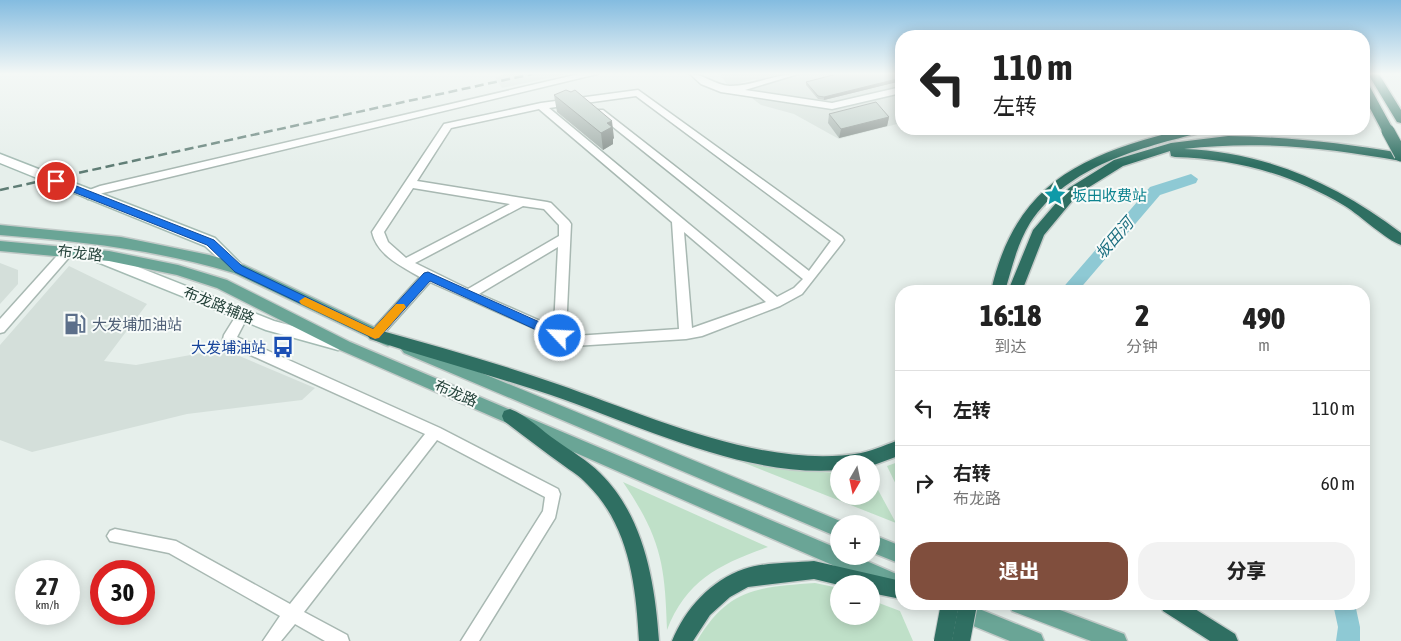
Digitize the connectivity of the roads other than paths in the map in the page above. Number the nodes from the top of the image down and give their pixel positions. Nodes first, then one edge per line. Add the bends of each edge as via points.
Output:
1 (466, 104) edge
2 (554, 104) edge
3 (590, 104) edge
4 (653, 104) edge
5 (818, 104) edge
6 (841, 104) edge
7 (1373, 104) edge
8 (1392, 104) edge
9 (541, 106) junction
10 (1401, 119) edge
11 (1172, 135) edge
12 (1302, 135) edge
13 (1401, 150) edge
14 (1151, 153) junction
15 (1401, 156) edge
16 (0, 158) edge
17 (410, 184) junction
18 (88, 194) junction
19 (522, 202) junction
20 (677, 220) junction
21 (0, 230) edge
22 (564, 238) junction
23 (1401, 240) edge
24 (0, 246) edge
25 (68, 251) junction
26 (91, 253) junction
27 (406, 263) junction
28 (238, 269) junction
29 (428, 276) junction
30 (810, 278) junction
31 (1000, 285) edge
32 (1017, 285) edge
33 (469, 294) junction
34 (776, 302) junction
35 (243, 314) junction
36 (0, 328) edge
37 (686, 334) junction
38 (375, 335) junction
39 (560, 336) junction
40 (350, 348) junction
41 (510, 416) junction
42 (435, 432) junction
43 (895, 450) edge
44 (830, 525) edge
45 (114, 536) dead end
46 (880, 547) edge
47 (895, 553) edge
48 (895, 583) edge
49 (895, 589) edge
50 (949, 610) edge
51 (958, 610) edge
52 (967, 610) edge
53 (1035, 610) edge
54 (1179, 610) edge
55 (292, 614) junction
56 (271, 641) edge
57 (341, 641) edge
58 (469, 641) edge
59 (649, 641) edge
60 (682, 641) edge
61 (943, 641) edge
62 (961, 641) edge
63 (1034, 641) edge
64 (1118, 641) edge
65 (1228, 641) edge

1 - 18 street
2 - 9 street
3 - 30 street
4 - 30 street via 838,240
5 - 6 street
7 - 15 highway, bridge
8 - 10 highway
9 - 17 street via 448,126
9 - 20 street
11 - 31 highway via 1127,147 1052,188 1025,217 1009,251
12 - 13 highway via 1372,143
14 - 15 highway via 1203,141 1242,138 1334,144
14 - 23 highway via 1214,155 1277,169 1308,180 1353,204
14 - 32 highway via 1126,160 1064,197 1042,225
16 - 18 main road
17 - 19 street
17 - 27 street via 378,232 378,238 384,245
18 - 28 main road via 210,242
19 - 22 street via 547,206 565,224
19 - 27 street
20 - 34 street
20 - 37 street
21 - 28 main road, 布龙路 via 128,242 173,250
22 - 33 street
22 - 39 street
24 - 25 main road, 布龙路
25 - 26 main road, 布龙路
25 - 36 street
26 - 35 main road, 布龙路辅路
26 - 40 main road, 布龙路 via 155,264 222,284
27 - 29 street
28 - 38 main road, 布龙路
29 - 33 street
29 - 38 street
30 - 34 street via 798,291
33 - 39 street
34 - 37 street
35 - 40 main road, 布龙路辅路 via 271,326
35 - 42 street via 229,339
37 - 39 street via 574,341
38 - 43 highway via 489,368 715,445 759,456 831,464 858,462
38 - 44 main road, 布龙路
40 - 41 main road, 布龙路
41 - 48 main road, 布龙路
41 - 59 highway via 595,480 618,509 632,536 642,568
42 - 55 street
42 - 58 street via 553,494 550,513
45 - 55 street via 171,546
46 - 47 main road
49 - 60 highway via 814,570 746,578 723,590 703,608
50 - 61 highway, bridge
51 - 63 main road
52 - 62 highway, bridge
53 - 64 main road
54 - 65 highway
55 - 56 street
55 - 57 street

